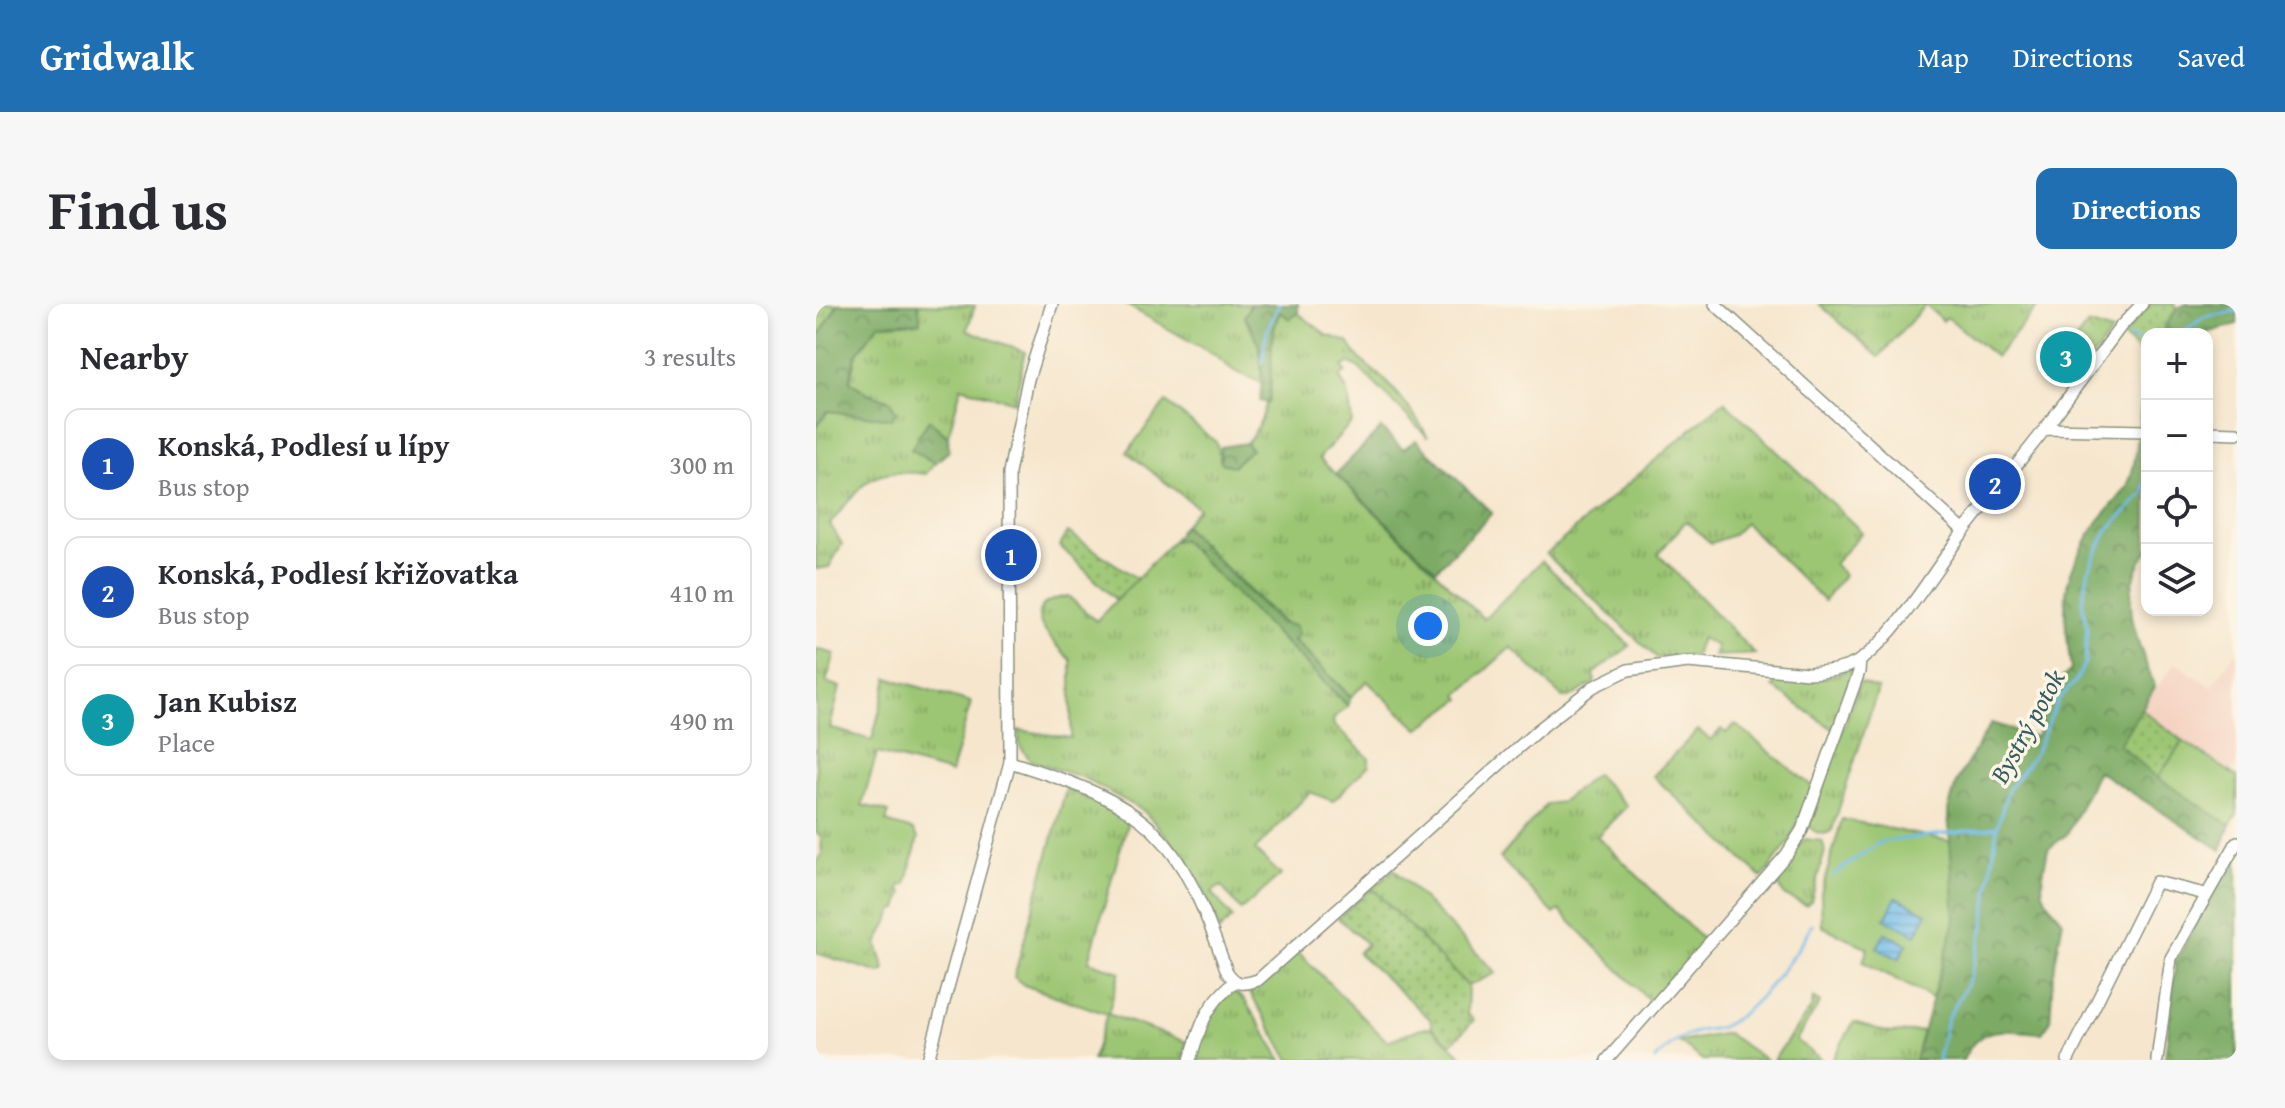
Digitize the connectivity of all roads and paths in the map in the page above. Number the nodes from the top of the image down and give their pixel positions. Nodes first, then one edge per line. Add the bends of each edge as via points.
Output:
1 (1052, 304) edge
2 (1715, 304) edge
3 (2142, 304) edge
4 (2045, 429) junction
5 (2141, 431) edge
6 (2213, 432) edge
7 (2237, 433) edge
8 (1964, 531) junction
9 (1860, 660) junction
10 (1010, 762) junction
11 (2237, 842) edge
12 (2205, 894) junction
13 (1234, 982) junction
14 (928, 1060) edge
15 (1190, 1060) edge
16 (1607, 1060) edge
17 (2068, 1060) edge
18 (2157, 1060) edge

1 - 10 street via 1028,379 1009,473
2 - 8 street
3 - 4 street
4 - 5 street
4 - 8 street
6 - 7 street
8 - 9 street via 1890,630
9 - 13 street via 1808,673 1679,662 1610,678 1572,700 1258,980
9 - 16 street via 1802,830 1787,854
10 - 13 street via 1117,802 1151,826 1193,884
10 - 14 street
11 - 12 street
12 - 17 street via 2156,882
12 - 18 street via 2171,958
13 - 15 street via 1203,1016

